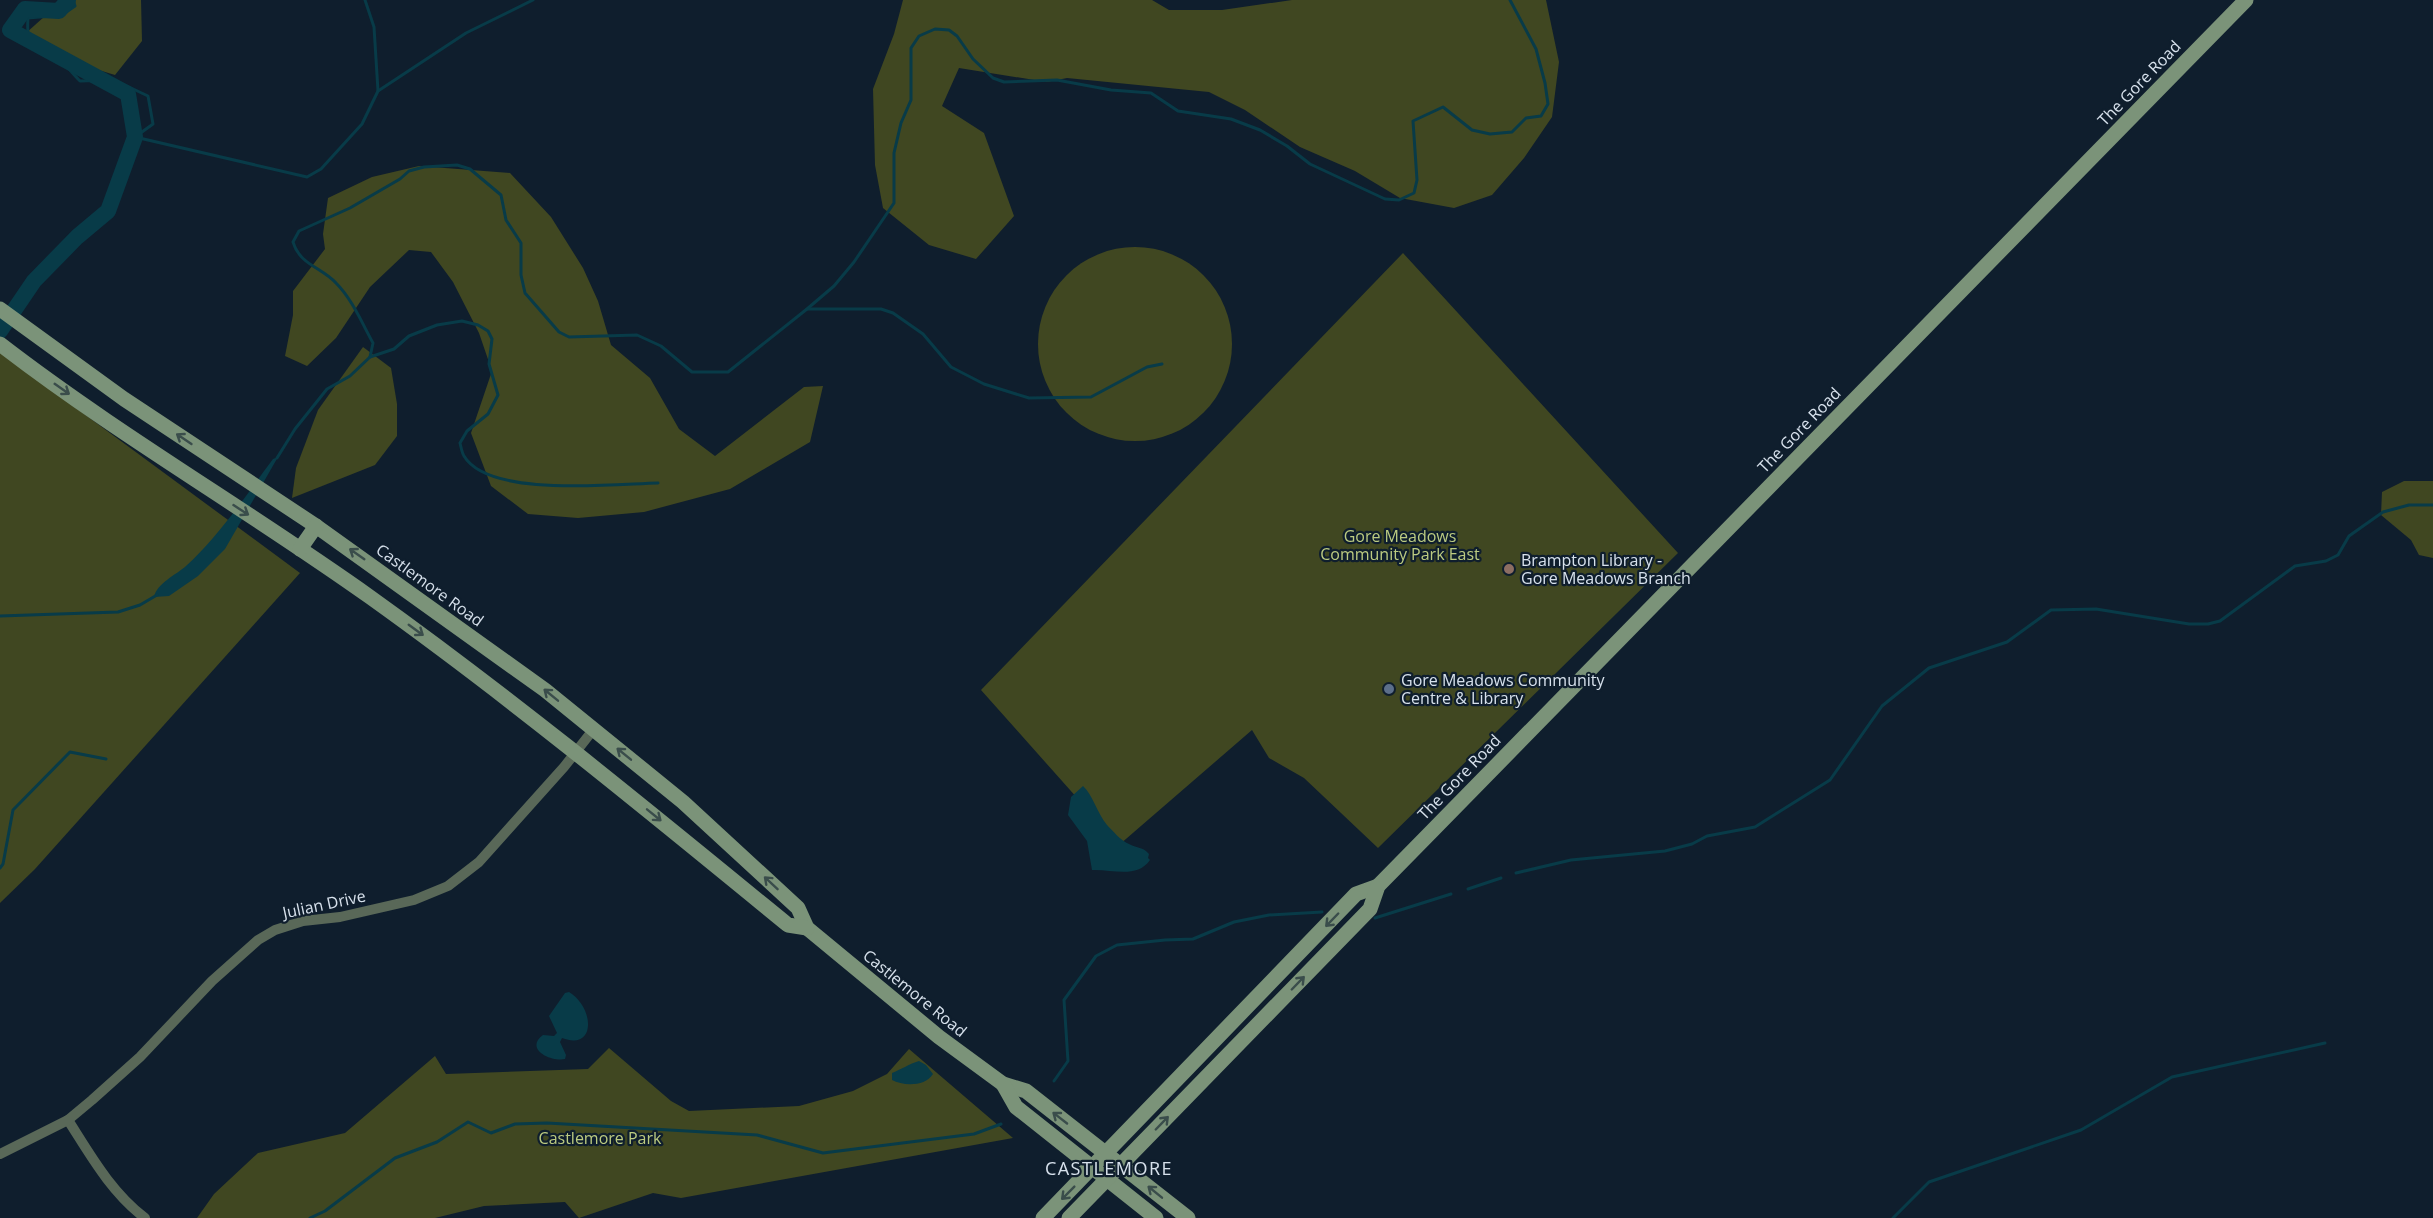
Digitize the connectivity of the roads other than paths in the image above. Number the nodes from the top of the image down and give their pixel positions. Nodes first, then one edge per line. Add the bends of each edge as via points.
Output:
1 (2246, 0) edge
2 (0, 309) edge
3 (0, 344) edge
4 (316, 525) junction
5 (300, 549) junction
6 (384, 573) junction
7 (368, 596) junction
8 (593, 730) junction
9 (576, 752) junction
10 (1378, 886) junction
11 (807, 928) junction
12 (1309, 944) junction
13 (1323, 957) junction
14 (1003, 1084) junction
15 (68, 1120) junction
16 (0, 1154) edge
17 (1106, 1154) junction
18 (1122, 1165) junction
19 (1093, 1168) junction
20 (1108, 1179) junction
21 (145, 1218) edge
22 (1043, 1218) edge
23 (1070, 1218) edge
24 (1156, 1218) edge
25 (1188, 1218) edge

1 - 10 main road, The Gore Road
4 -> 2 main road, Castlemore Road via 124,399
3 -> 5 main road, Castlemore Road
4 - 5 main road
6 -> 4 main road, Castlemore Road
5 - 7 main road, Castlemore Road
6 - 7 main road
8 -> 6 main road, Castlemore Road via 545,690
7 -> 9 main road, Castlemore Road
8 - 9 street, Julian Drive
11 -> 8 main road, Castlemore Road via 798,908 683,802
9 -> 11 main road, Castlemore Road via 788,925
9 - 15 street, Julian Drive via 479,862 448,886 414,900 303,921 258,940 217,976 140,1057
10 -> 12 main road, The Gore Road via 1356,894
10 - 13 main road, The Gore Road via 1370,909
11 - 14 main road, Castlemore Road via 939,1037
12 - 13 main road
12 - 17 main road, The Gore Road
18 -> 13 main road, The Gore Road
17 -> 14 main road, Castlemore Road via 1026,1091
14 - 19 main road, Castlemore Road via 1016,1107
15 - 16 street, Julian Drive
15 - 21 street via 109,1184
17 - 18 main road, Castlemore Road
17 - 19 main road, The Gore Road
18 - 20 main road, The Gore Road
25 -> 18 main road, Castlemore Road
19 - 20 main road, Castlemore Road
19 -> 22 main road, The Gore Road
20 - 23 main road, The Gore Road
20 - 24 main road, Castlemore Road

